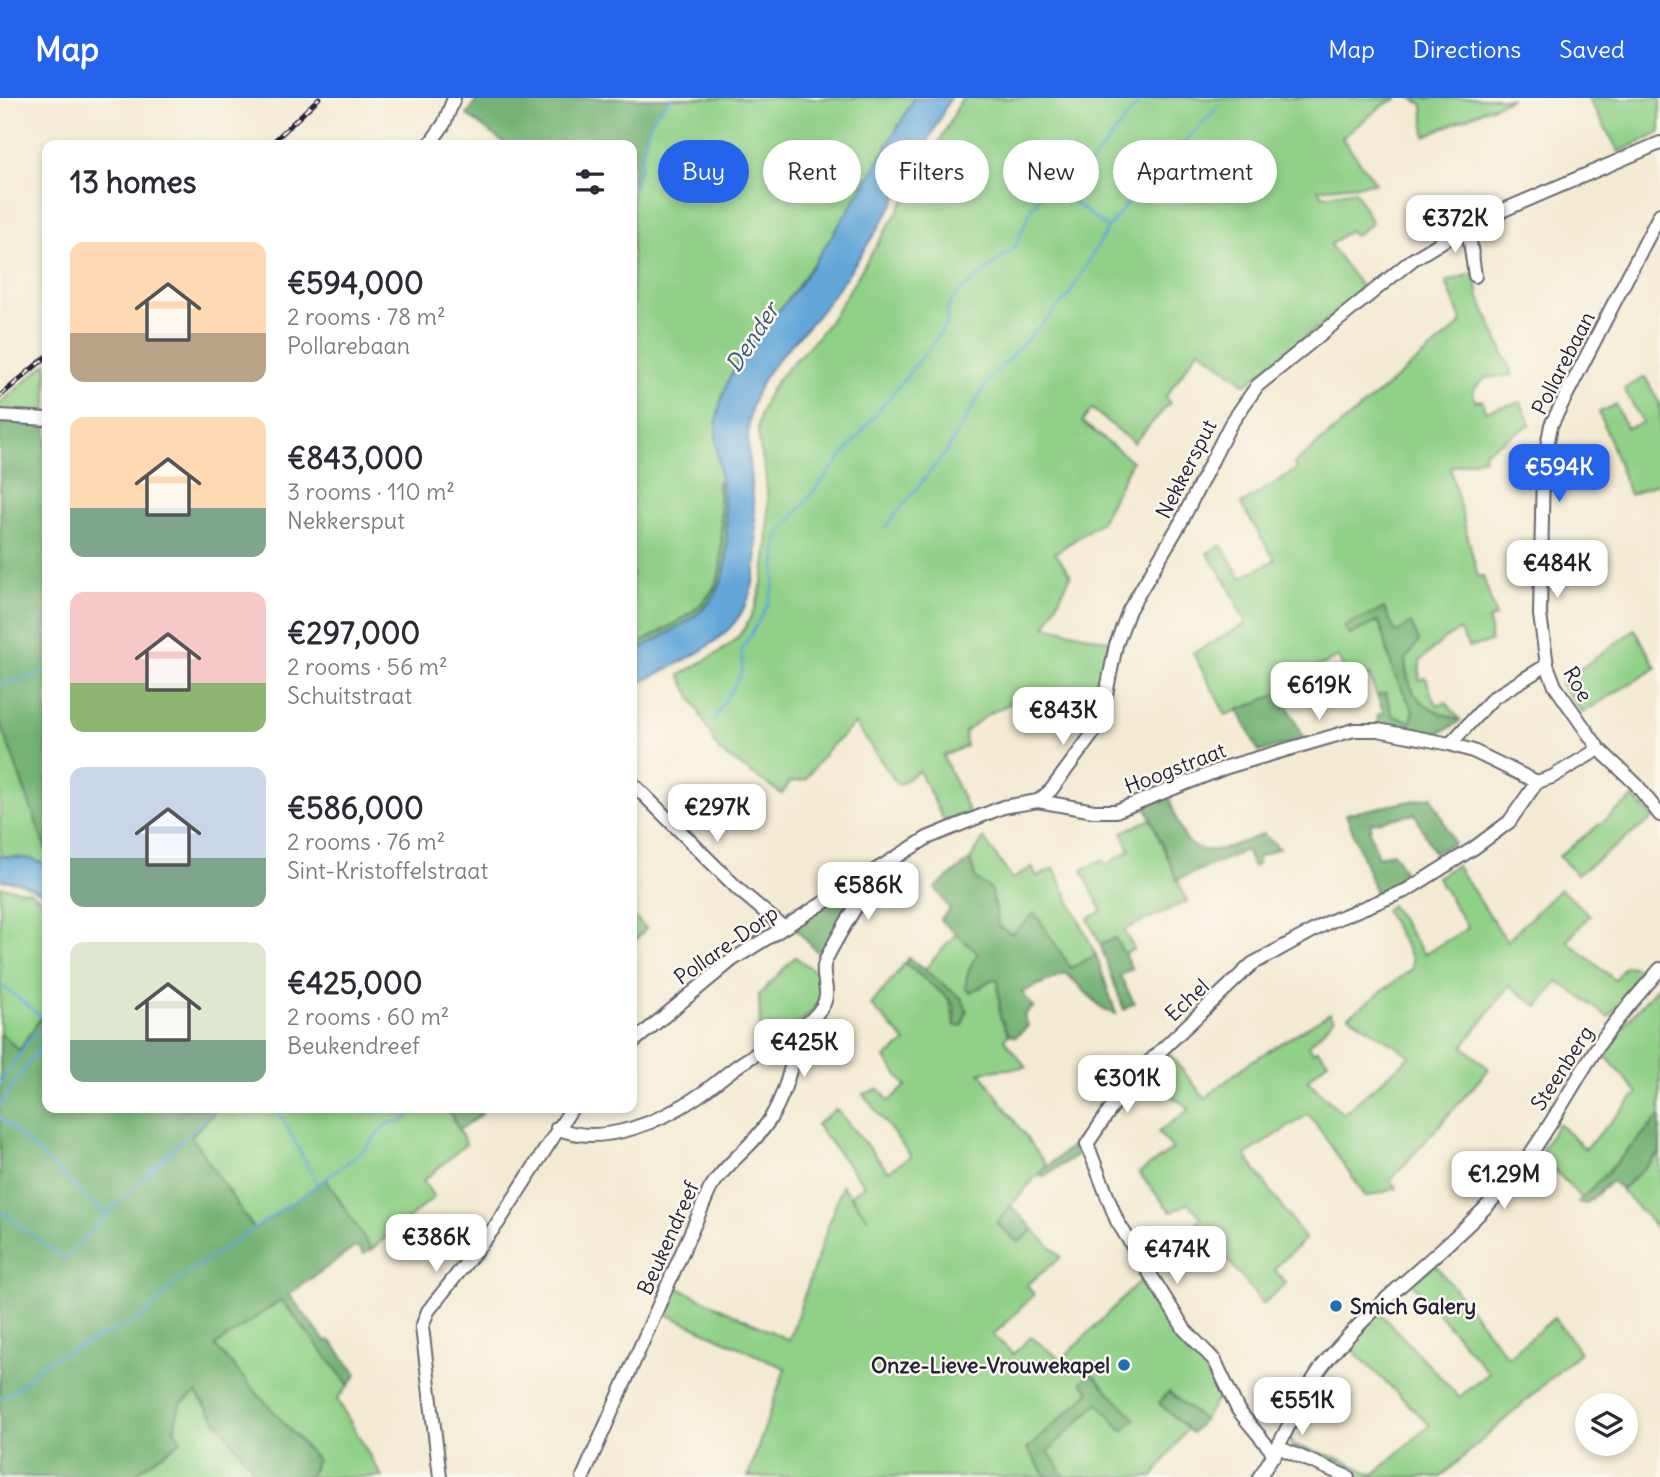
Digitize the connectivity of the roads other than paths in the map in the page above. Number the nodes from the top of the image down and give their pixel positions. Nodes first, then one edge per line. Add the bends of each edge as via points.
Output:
1 (454, 98) edge
2 (433, 140) edge
3 (1660, 143) edge
4 (1660, 214) edge
5 (1464, 228) junction
6 (1475, 276) dead end
7 (0, 416) edge
8 (42, 419) edge
9 (1547, 665) junction
10 (1450, 744) junction
11 (1599, 749) junction
12 (1537, 782) junction
13 (637, 788) edge
14 (1038, 801) junction
15 (1660, 815) edge
16 (880, 867) junction
17 (783, 927) junction
18 (1660, 969) edge
19 (802, 1027) junction
20 (637, 1039) edge
21 (568, 1113) edge
22 (557, 1128) junction
23 (1278, 1452) junction
24 (440, 1477) edge
25 (583, 1477) edge
26 (1259, 1477) edge
27 (1348, 1477) edge

1 - 2 street
3 - 5 street, Nekkersput
4 - 9 street, Pollarebaan via 1551,425 1544,468 1541,563 1541,637
5 - 6 street via 1471,241
5 - 14 street, Nekkersput via 1412,261 1257,386 1230,425 1129,610 1094,732
7 - 8 street
9 - 10 street, Roe via 1493,698
9 - 11 street, Roe via 1555,687
10 - 12 street, Hoogstraat
10 - 14 street, Hoogstraat via 1354,730 1227,767 1116,811
11 - 12 street
11 - 15 street, Roe via 1636,783
12 - 23 street, Echel via 1509,822 1474,848 1407,890 1329,922 1252,964 1131,1079 1087,1144 1117,1221 1185,1330 1215,1361 1238,1410
13 - 17 street via 738,890
14 - 16 street, Pollare-Dorp via 961,822
16 - 17 street, Pollare-Dorp
16 - 19 street via 824,965 822,1007
17 - 20 street, Pollare-Dorp via 709,976
18 - 23 street, Steenberg via 1608,1031 1518,1171 1468,1227 1382,1303 1328,1359 1300,1398
19 - 22 street via 663,1116 599,1135
19 - 25 street, Beukendreef via 771,1118 751,1144 723,1167 710,1189
21 - 22 street
22 - 24 street via 498,1223 428,1311 422,1327
23 - 26 street, Steenberg
23 - 27 street

